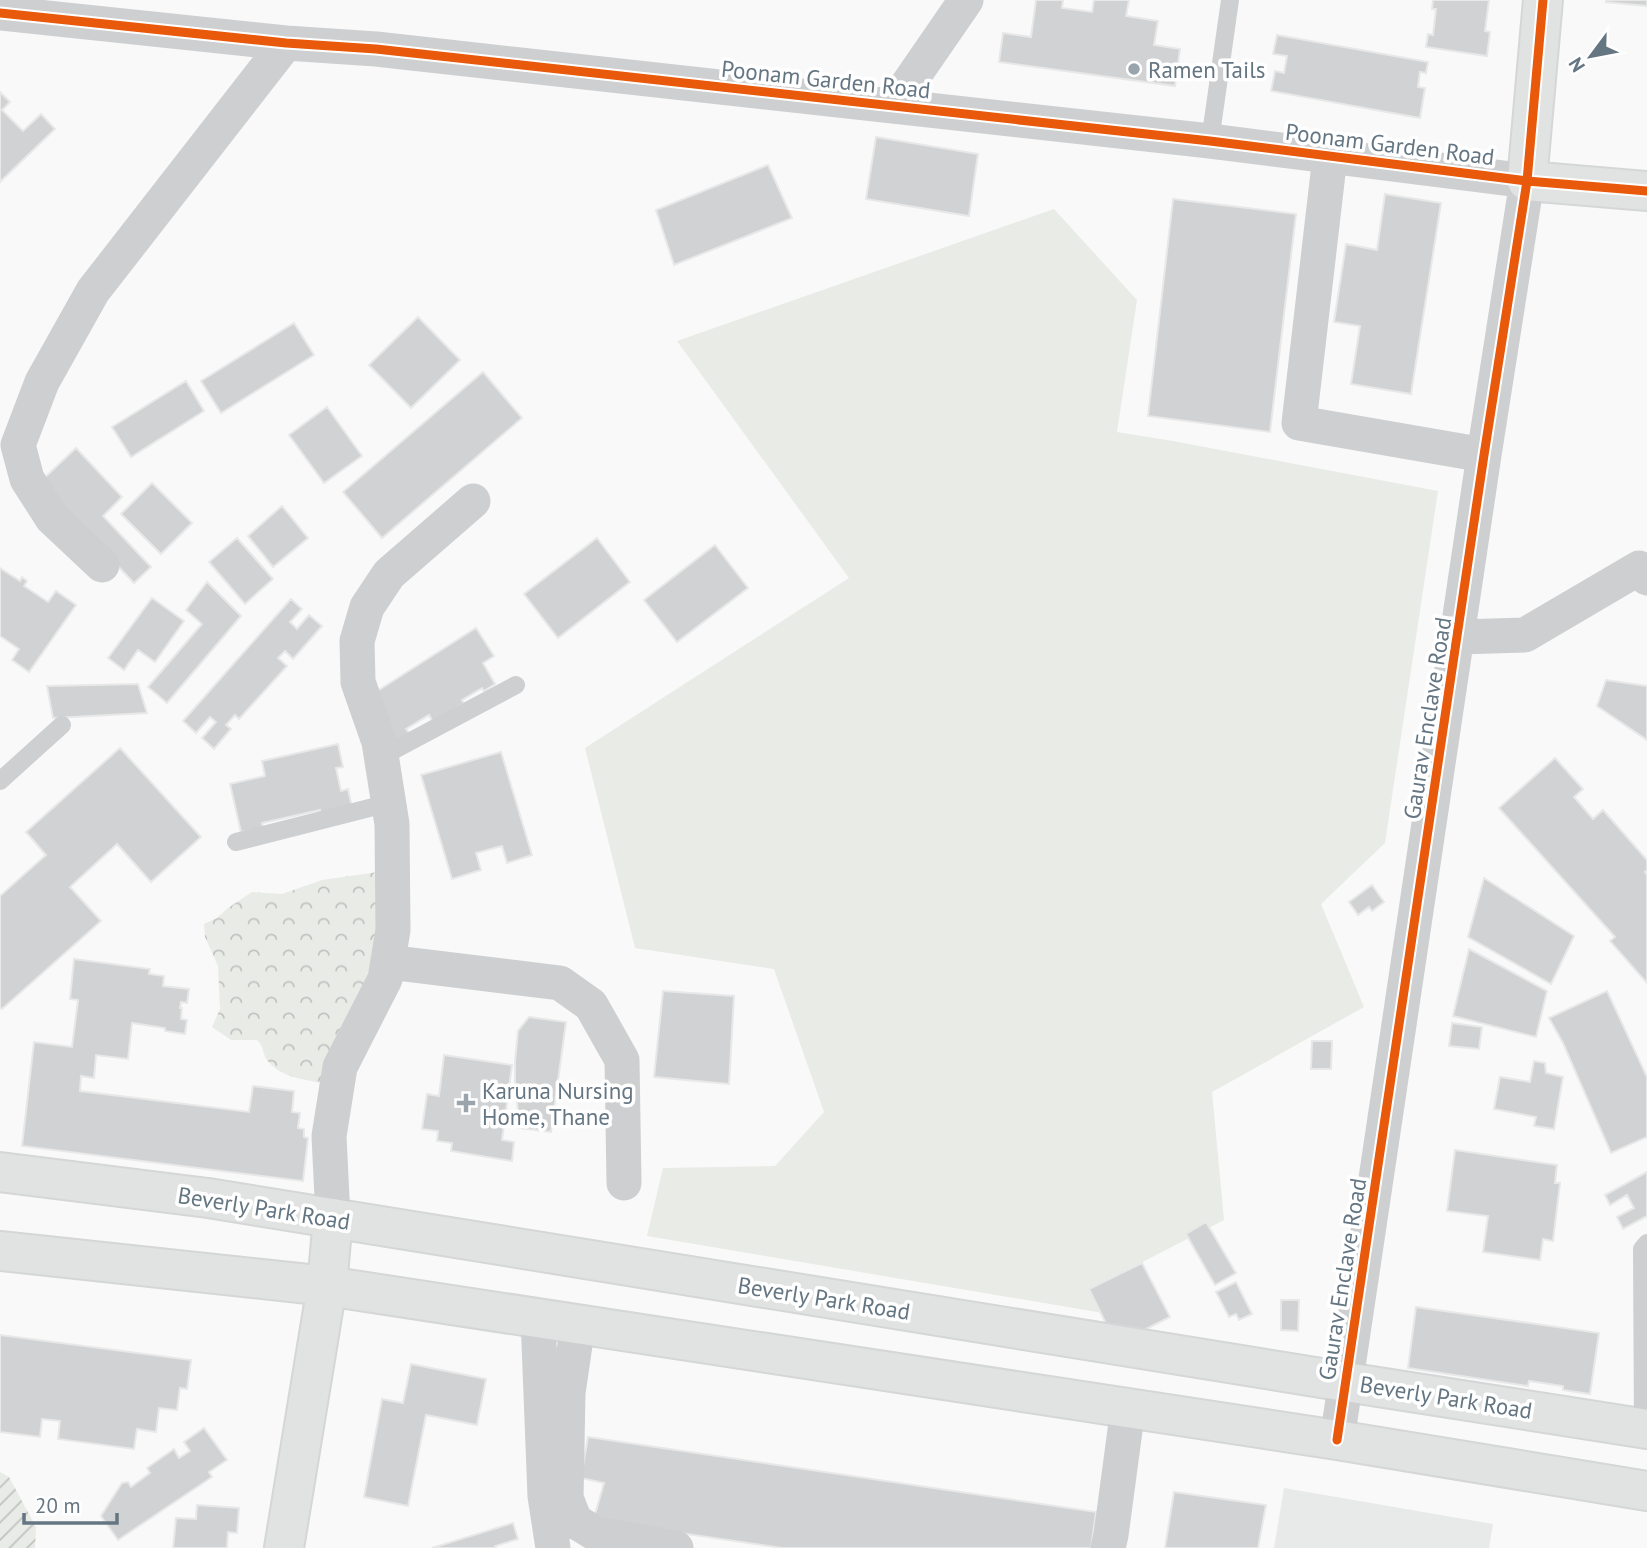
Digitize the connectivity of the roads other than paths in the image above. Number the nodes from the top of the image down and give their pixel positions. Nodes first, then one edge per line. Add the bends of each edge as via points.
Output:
1 (966, 0) edge
2 (1230, 0) edge
3 (1543, 0) edge
4 (0, 13) edge
5 (286, 43) junction
6 (893, 106) junction
7 (1210, 141) junction
8 (1330, 156) junction
9 (1527, 181) junction
10 (1647, 191) edge
11 (1484, 455) junction
12 (473, 501) dead end
13 (102, 565) dead end
14 (1647, 578) edge
15 (1458, 637) junction
16 (516, 685) dead end
17 (62, 725) dead end
18 (381, 757) junction
19 (0, 781) edge
20 (389, 803) junction
21 (236, 842) dead end
22 (388, 962) junction
23 (0, 1172) edge
24 (624, 1184) dead end
25 (333, 1218) junction
26 (1647, 1243) edge
27 (0, 1251) edge
28 (327, 1286) junction
29 (538, 1318) junction
30 (578, 1324) junction
31 (1346, 1382) junction
32 (1128, 1408) junction
33 (1645, 1428) edge
34 (1337, 1440) junction
35 (1647, 1491) edge
36 (285, 1548) edge
37 (553, 1548) edge
38 (677, 1548) edge
39 (1108, 1548) edge

1 - 6 street
2 - 7 lane
3 - 9 main road, Gaurav Enclave Road
4 - 5 street, Poonam Garden Road
5 - 6 street, Poonam Garden Road
5 - 13 street via 93,290 42,382 18,444 27,479 52,518
6 - 7 street, Poonam Garden Road
7 - 8 street, Poonam Garden Road
8 - 9 street, Poonam Garden Road
8 - 11 street via 1299,423
9 - 10 main road, Poonam Garden Road
9 - 11 street, Gaurav Enclave Road
11 - 15 street, Gaurav Enclave Road
12 - 18 street via 389,574 367,607 357,641 358,682
14 - 15 street via 1639,568 1525,635
15 - 31 street, Gaurav Enclave Road
16 - 18 lane
17 - 19 lane
18 - 20 street
20 - 21 lane
20 - 22 street via 393,930
22 - 24 street via 560,983 591,1005 622,1060
22 - 25 street via 385,979 340,1067 329,1136
23 - 25 main road, Beverly Park Road
25 - 28 main road
25 - 31 main road, Beverly Park Road
26 - 33 lane via 1642,1249
27 - 28 main road
28 - 29 main road
28 - 36 main road
29 - 30 main road
29 - 37 street via 545,1496
30 - 32 main road
30 - 38 street via 568,1393 566,1497 575,1521 596,1534
31 - 33 main road, Beverly Park Road
31 - 34 street, Gaurav Enclave Road
32 - 34 main road
32 - 39 street
34 - 35 main road

